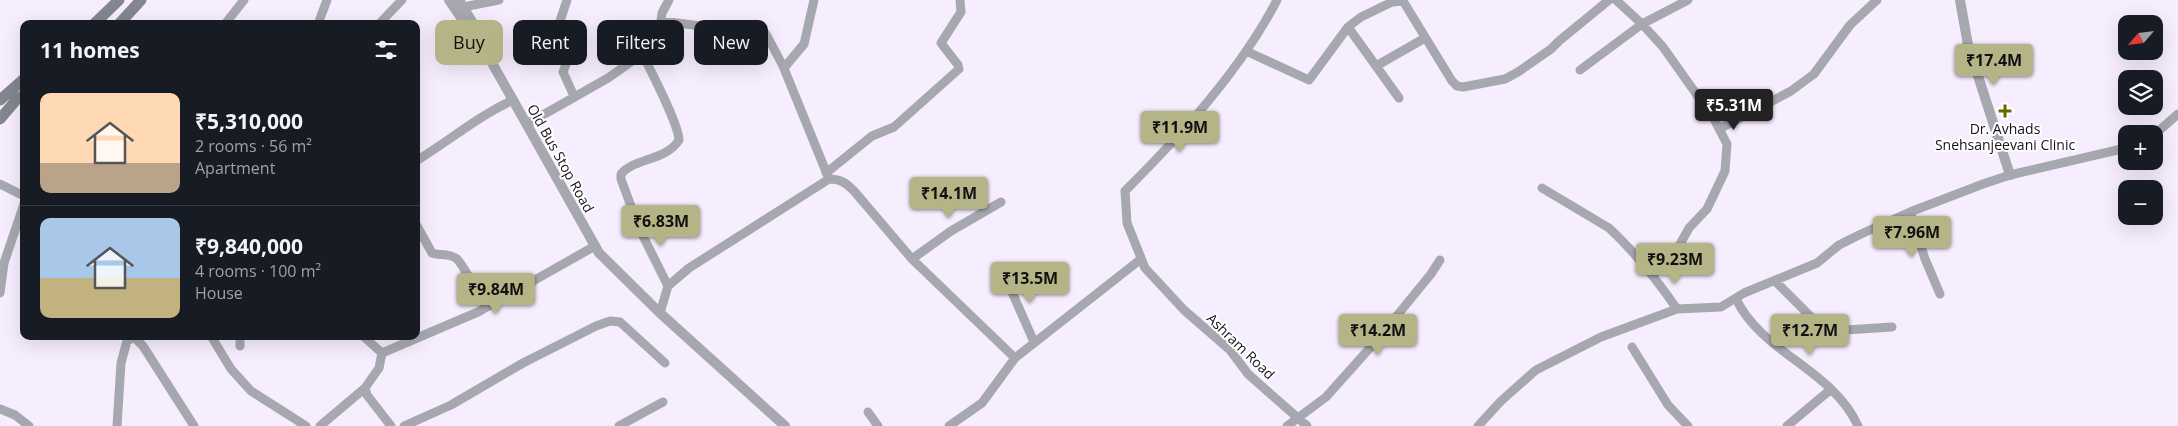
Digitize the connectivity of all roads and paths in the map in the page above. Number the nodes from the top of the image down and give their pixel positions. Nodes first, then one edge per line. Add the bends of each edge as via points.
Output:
1 (118, 0) edge
2 (141, 0) edge
3 (244, 0) edge
4 (327, 0) edge
5 (402, 0) edge
6 (449, 0) edge
7 (499, 0) edge
8 (669, 0) edge
9 (814, 0) edge
10 (960, 0) edge
11 (1277, 0) edge
12 (1609, 0) edge
13 (1616, 0) edge
14 (1688, 0) edge
15 (1877, 0) edge
16 (1960, 0) edge
17 (564, 1) edge
18 (1403, 1) edge
19 (461, 4) edge
20 (98, 20) edge
21 (123, 20) edge
22 (228, 20) edge
23 (320, 20) edge
24 (383, 20) edge
25 (463, 20) edge
26 (471, 20) edge
27 (661, 20) edge
28 (684, 24) edge
29 (1642, 24) junction
30 (1348, 27) junction
31 (1425, 38) junction
32 (1246, 50) junction
33 (493, 65) edge
34 (626, 65) edge
35 (647, 65) edge
36 (1376, 66) junction
37 (784, 68) junction
38 (1580, 70) dead end
39 (20, 82) edge
40 (574, 96) junction
41 (20, 97) edge
42 (1399, 98) dead end
43 (0, 100) edge
44 (513, 100) junction
45 (2178, 114) edge
46 (0, 120) edge
47 (527, 124) junction
48 (2163, 127) edge
49 (1719, 129) junction
50 (2118, 150) edge
51 (420, 158) edge
52 (2010, 175) junction
53 (828, 176) junction
54 (0, 184) edge
55 (1542, 188) dead end
56 (20, 194) edge
57 (1001, 202) dead end
58 (1910, 212) junction
59 (20, 216) edge
60 (420, 231) edge
61 (595, 246) junction
62 (912, 259) junction
63 (1141, 259) junction
64 (1440, 260) dead end
65 (1004, 274) dead end
66 (1653, 275) junction
67 (1775, 281) junction
68 (668, 286) junction
69 (0, 293) edge
70 (1940, 294) dead end
71 (1736, 298) junction
72 (486, 308) junction
73 (1677, 309) junction
74 (660, 313) junction
75 (1892, 327) dead end
76 (420, 337) edge
77 (130, 340) edge
78 (137, 340) edge
79 (213, 340) edge
80 (368, 340) edge
81 (412, 340) edge
82 (1034, 342) junction
83 (1632, 347) dead end
84 (382, 353) junction
85 (1015, 358) junction
86 (664, 363) dead end
87 (365, 388) junction
88 (1830, 390) junction
89 (663, 402) dead end
90 (0, 409) edge
91 (868, 412) dead end
92 (1297, 418) junction
93 (29, 426) edge
94 (117, 426) edge
95 (194, 426) edge
96 (306, 426) edge
97 (320, 426) edge
98 (391, 426) edge
99 (404, 426) edge
100 (619, 426) edge
101 (783, 426) edge
102 (878, 426) edge
103 (949, 426) edge
104 (1287, 426) edge
105 (1307, 426) edge
106 (1478, 426) edge
107 (1688, 426) edge
108 (1787, 426) edge
109 (1858, 426) edge

1 - 20 main road
2 - 21 main road
3 - 22 street
4 - 23 street
5 - 24 street
6 - 25 street, Old Bus Stop Road
7 - 19 street
8 - 27 street
9 - 37 street via 804,44
10 - 53 street via 962,12 940,42 959,70 894,126 872,136
11 - 32 street
12 - 31 street via 1540,58 1505,79 1457,86
13 - 29 street
14 - 29 street
15 - 49 street via 1850,24 1814,74 1791,91
16 - 52 street via 1968,44
17 - 40 street via 560,21 574,44 563,72
18 - 30 street via 1392,2
18 - 31 street
19 - 26 street, Old Bus Stop Road
28 - 37 street via 766,34
29 - 38 street
29 - 49 street via 1663,47
30 - 32 street via 1309,80
30 - 36 street
31 - 36 street
32 - 63 street, Ashram Road via 1170,146 1125,191 1128,223
33 - 44 street, Old Bus Stop Road
34 - 40 street
35 - 68 street via 679,140 669,151 628,167 621,174 621,179 638,228
36 - 42 street
37 - 53 street
39 - 43 main road
40 - 47 street
41 - 46 main road
44 - 47 street, Old Bus Stop Road
44 - 51 street via 489,111
45 - 48 street
47 - 61 street, Old Bus Stop Road
49 - 66 street via 1727,144 1725,171 1706,208 1689,228 1673,257
50 - 52 street
52 - 58 street
53 - 62 street via 845,182
53 - 68 street via 706,256
54 - 56 street
55 - 66 street via 1609,228
57 - 62 street via 951,231
58 - 67 street via 1839,245 1817,263
58 - 70 street
59 - 69 street via 4,263
60 - 72 street via 432,253 444,253 457,259
61 - 72 street
61 - 74 street, Old Bus Stop Road
62 - 85 street
63 - 82 street
63 - 92 street, Ashram Road via 1160,285 1230,350 1248,374
64 - 92 street via 1326,398
65 - 82 street
66 - 73 street
67 - 71 street
67 - 75 street via 1821,327 1830,331
68 - 74 street
71 - 73 street via 1721,307
71 - 88 street via 1743,313 1767,339
72 - 76 street
73 - 106 street via 1601,337 1542,366 1501,401
74 - 101 street, Old Bus Stop Road
77 - 94 street via 121,363
78 - 95 street
79 - 96 street via 231,369 250,391
80 - 84 street
81 - 84 street
82 - 85 street
83 - 107 street via 1668,405
84 - 87 street via 379,368
85 - 103 street via 982,403
86 - 99 street via 620,322 610,321 523,363 451,405
87 - 97 street
87 - 98 street
88 - 108 street
88 - 109 street
89 - 100 street
90 - 93 street
91 - 102 street
92 - 104 street
92 - 105 street, Ashram Road

